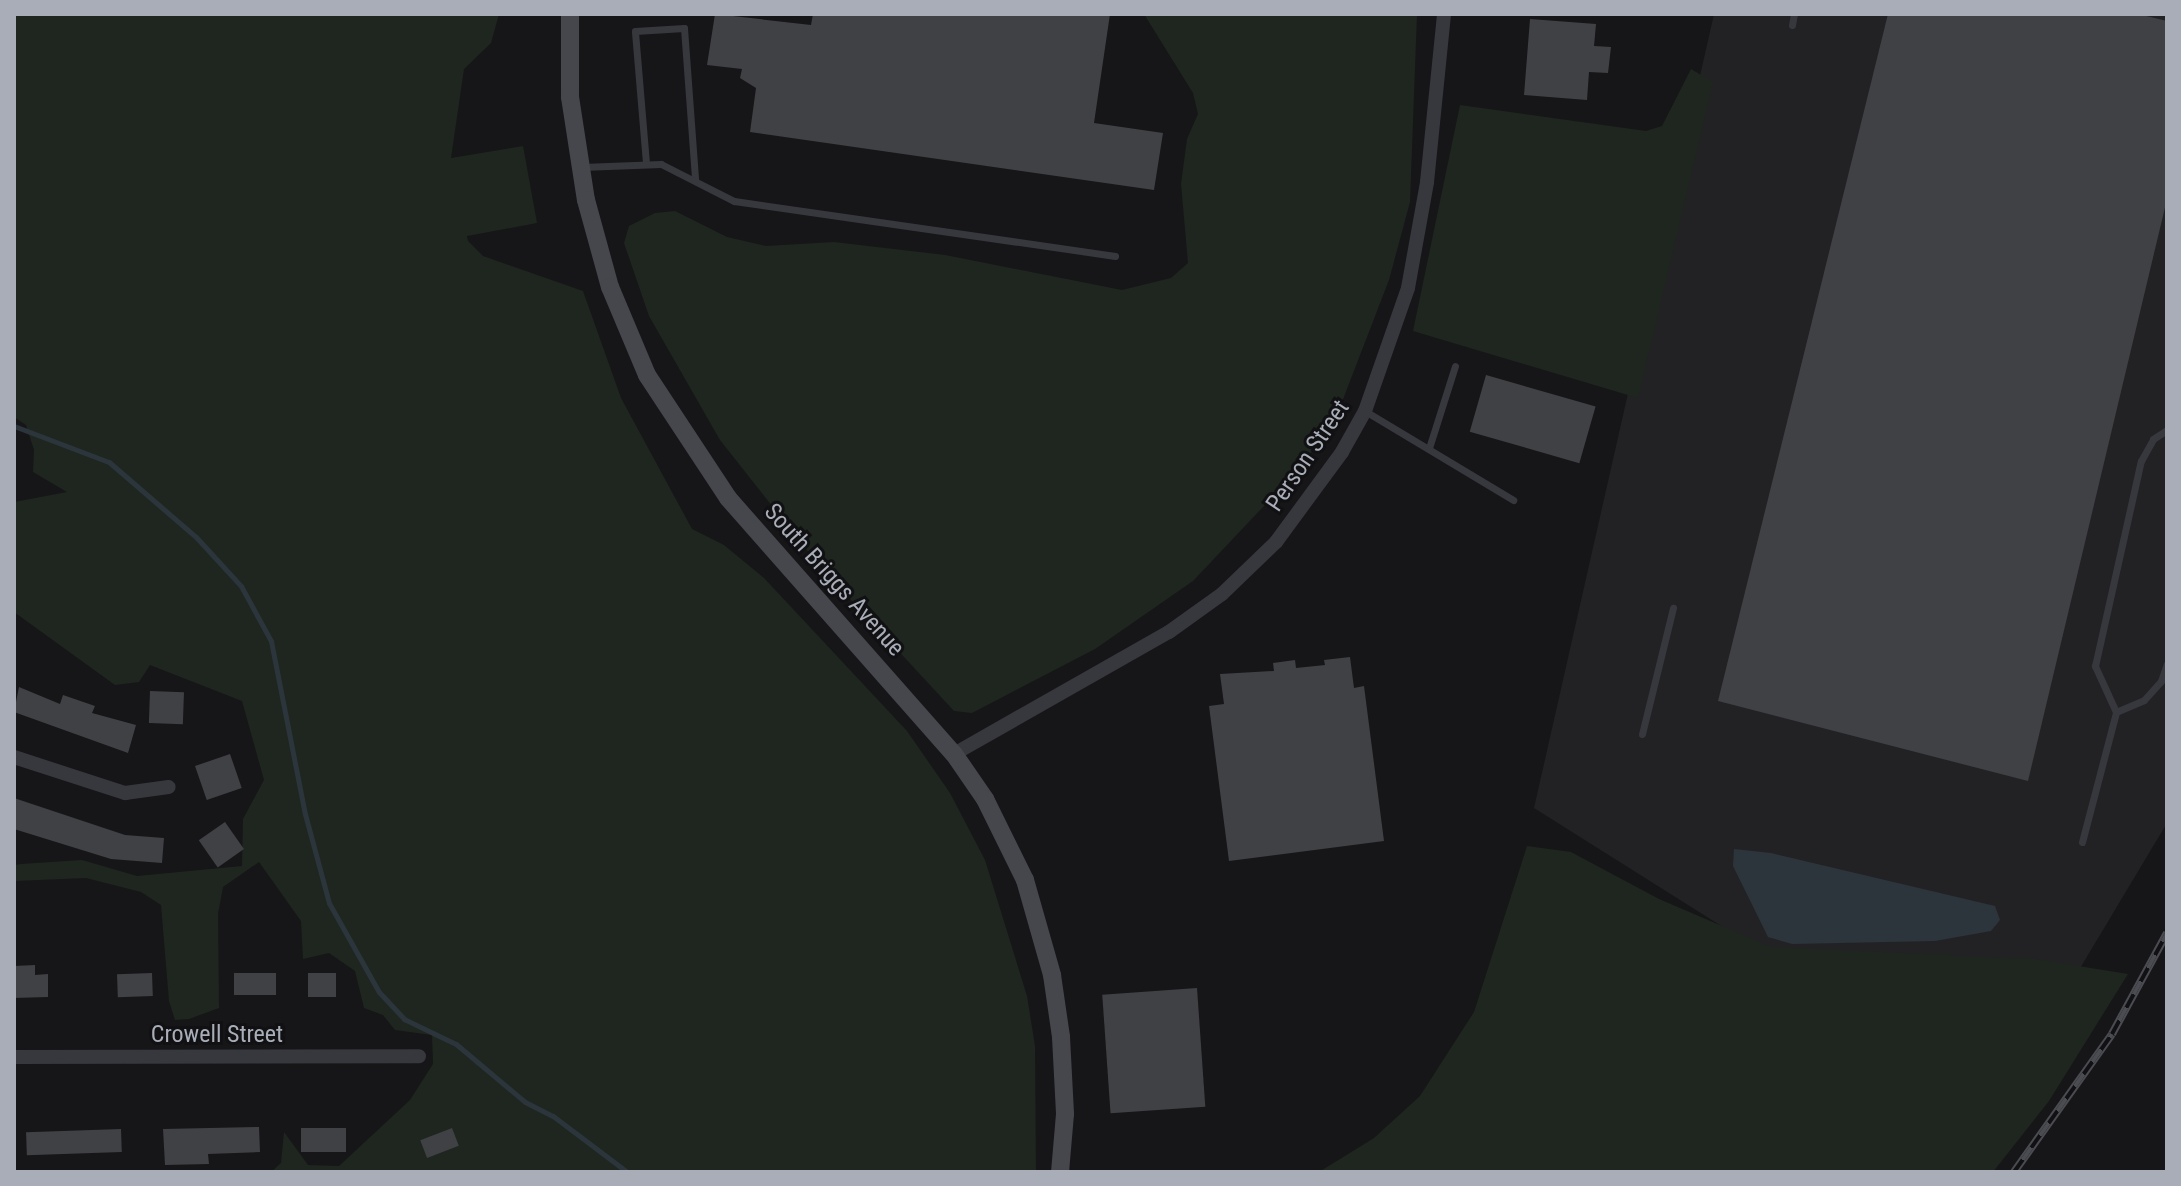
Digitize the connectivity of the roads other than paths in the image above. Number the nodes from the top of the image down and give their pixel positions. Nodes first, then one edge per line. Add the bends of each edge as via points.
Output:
1 (570, 14) edge
2 (1444, 14) edge
3 (1794, 14) edge
4 (1792, 25) dead end
5 (646, 163) junction
6 (580, 167) junction
7 (695, 179) junction
8 (1115, 256) dead end
9 (1455, 366) dead end
10 (1365, 411) junction
11 (2167, 430) edge
12 (1429, 448) junction
13 (1513, 500) dead end
14 (1673, 608) dead end
15 (2167, 664) edge
16 (2116, 712) junction
17 (1642, 734) dead end
18 (954, 754) junction
19 (14, 757) edge
20 (169, 787) dead end
21 (2082, 842) dead end
22 (419, 1056) dead end
23 (14, 1057) edge
24 (1060, 1172) edge

1 - 6 street, South Briggs Avenue via 570,97
2 - 10 street, Person Street via 1427,182 1411,275
3 - 4 lane
5 - 6 lane
5 - 7 lane
5 - 7 lane via 635,31 684,28
6 - 18 street, South Briggs Avenue via 610,287 647,375 675,422 728,498
7 - 8 lane via 734,201
9 - 12 lane
10 - 12 lane
10 - 18 street, Person Street via 1276,542 1222,594 1169,632
11 - 16 lane via 2153,439 2141,461 2095,666
12 - 13 lane
14 - 17 lane
15 - 16 lane via 2161,681 2144,700
16 - 21 lane
18 - 24 street, South Briggs Avenue via 1006,839 1044,943 1061,1037 1065,1114
19 - 20 street via 125,793
22 - 23 street, Crowell Street

